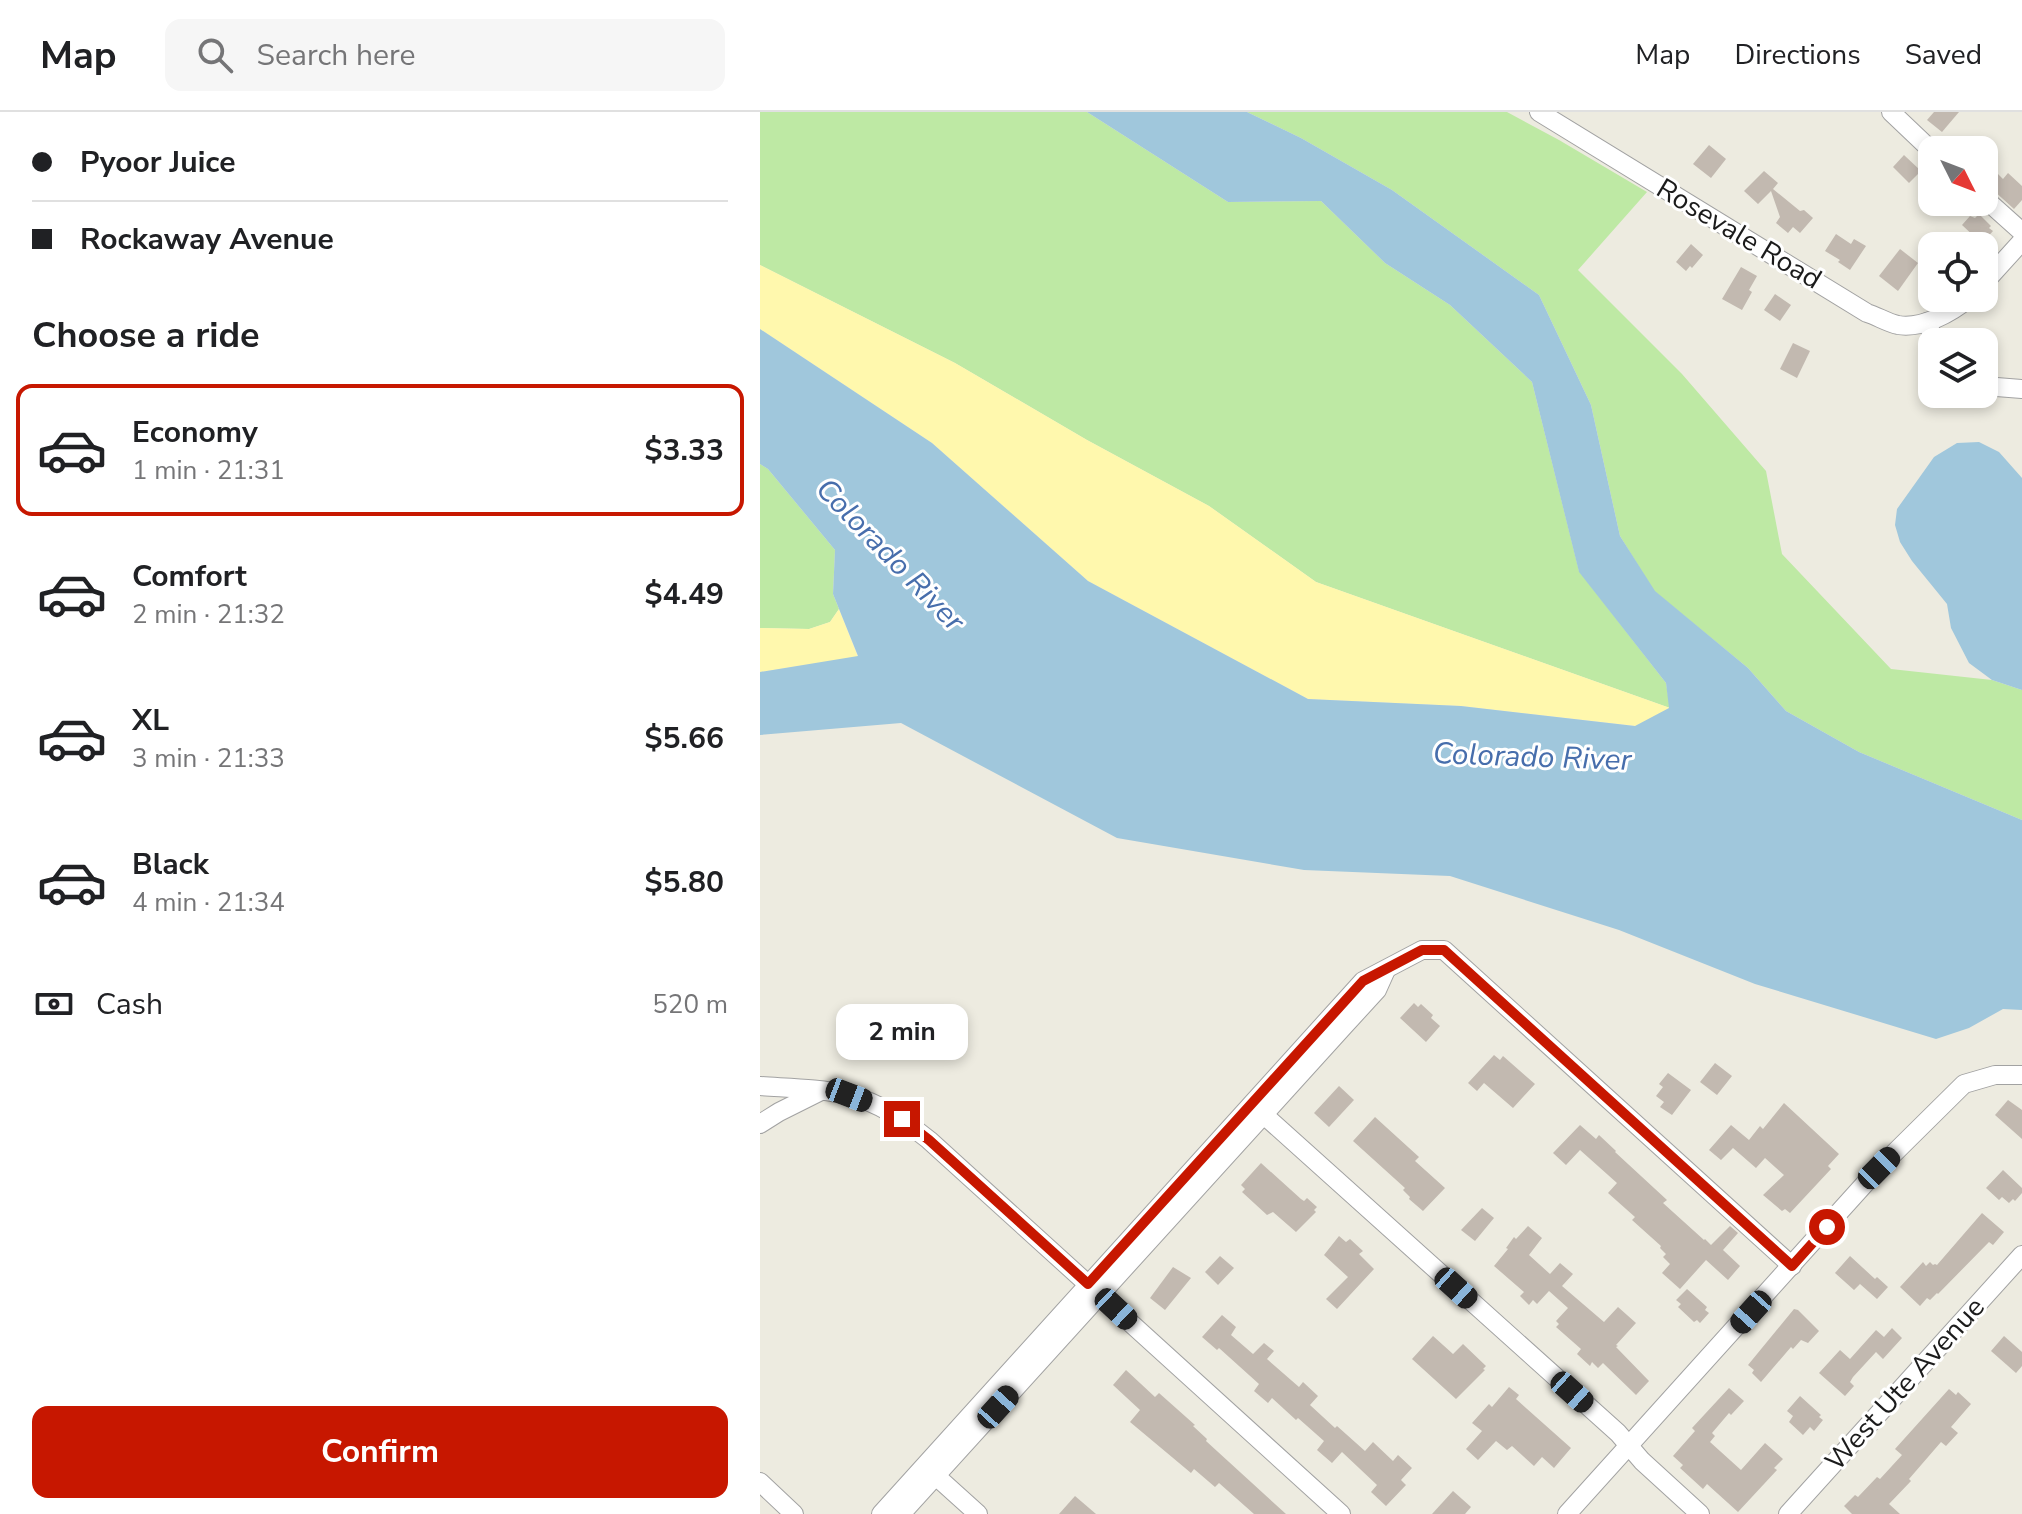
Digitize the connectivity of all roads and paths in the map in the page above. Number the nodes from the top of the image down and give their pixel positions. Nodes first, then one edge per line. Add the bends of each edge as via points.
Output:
1 (1539, 112) edge
2 (1891, 112) edge
3 (1918, 138) edge
4 (1998, 211) edge
5 (2022, 232) edge
6 (2022, 241) edge
7 (1998, 268) edge
8 (1952, 312) edge
9 (1927, 322) junction
10 (1929, 328) edge
11 (1998, 387) edge
12 (2022, 389) edge
13 (1386, 970) junction
14 (2022, 1075) edge
15 (760, 1086) edge
16 (821, 1091) junction
17 (1264, 1115) junction
18 (760, 1124) edge
19 (2022, 1255) edge
20 (1792, 1266) junction
21 (1094, 1289) junction
22 (1628, 1446) junction
23 (937, 1477) junction
24 (760, 1482) edge
25 (779, 1500) junction
26 (766, 1514) edge
27 (794, 1514) edge
28 (881, 1514) edge
29 (901, 1514) edge
30 (978, 1514) edge
31 (1341, 1514) edge
32 (1567, 1514) edge
33 (1700, 1514) edge
34 (1788, 1514) edge

1 - 9 street, Rosevale Road via 1867,313 1899,325
2 - 3 street
4 - 5 street
6 - 7 street
8 - 9 street
9 - 10 street
11 - 12 street
13 - 17 street via 1377,990
13 - 20 street via 1422,950 1444,950
13 - 21 street via 1363,981
14 - 20 street via 1995,1075 1964,1084 1879,1168
15 - 16 street
16 - 18 street
16 - 21 street via 849,1095 902,1119
17 - 21 street
17 - 22 street
19 - 34 street, West Ute Avenue
20 - 22 street
21 - 23 street
21 - 28 street
21 - 31 street
22 - 32 street
22 - 33 street
23 - 29 street
23 - 30 street
24 - 25 street
25 - 26 street
25 - 27 street

